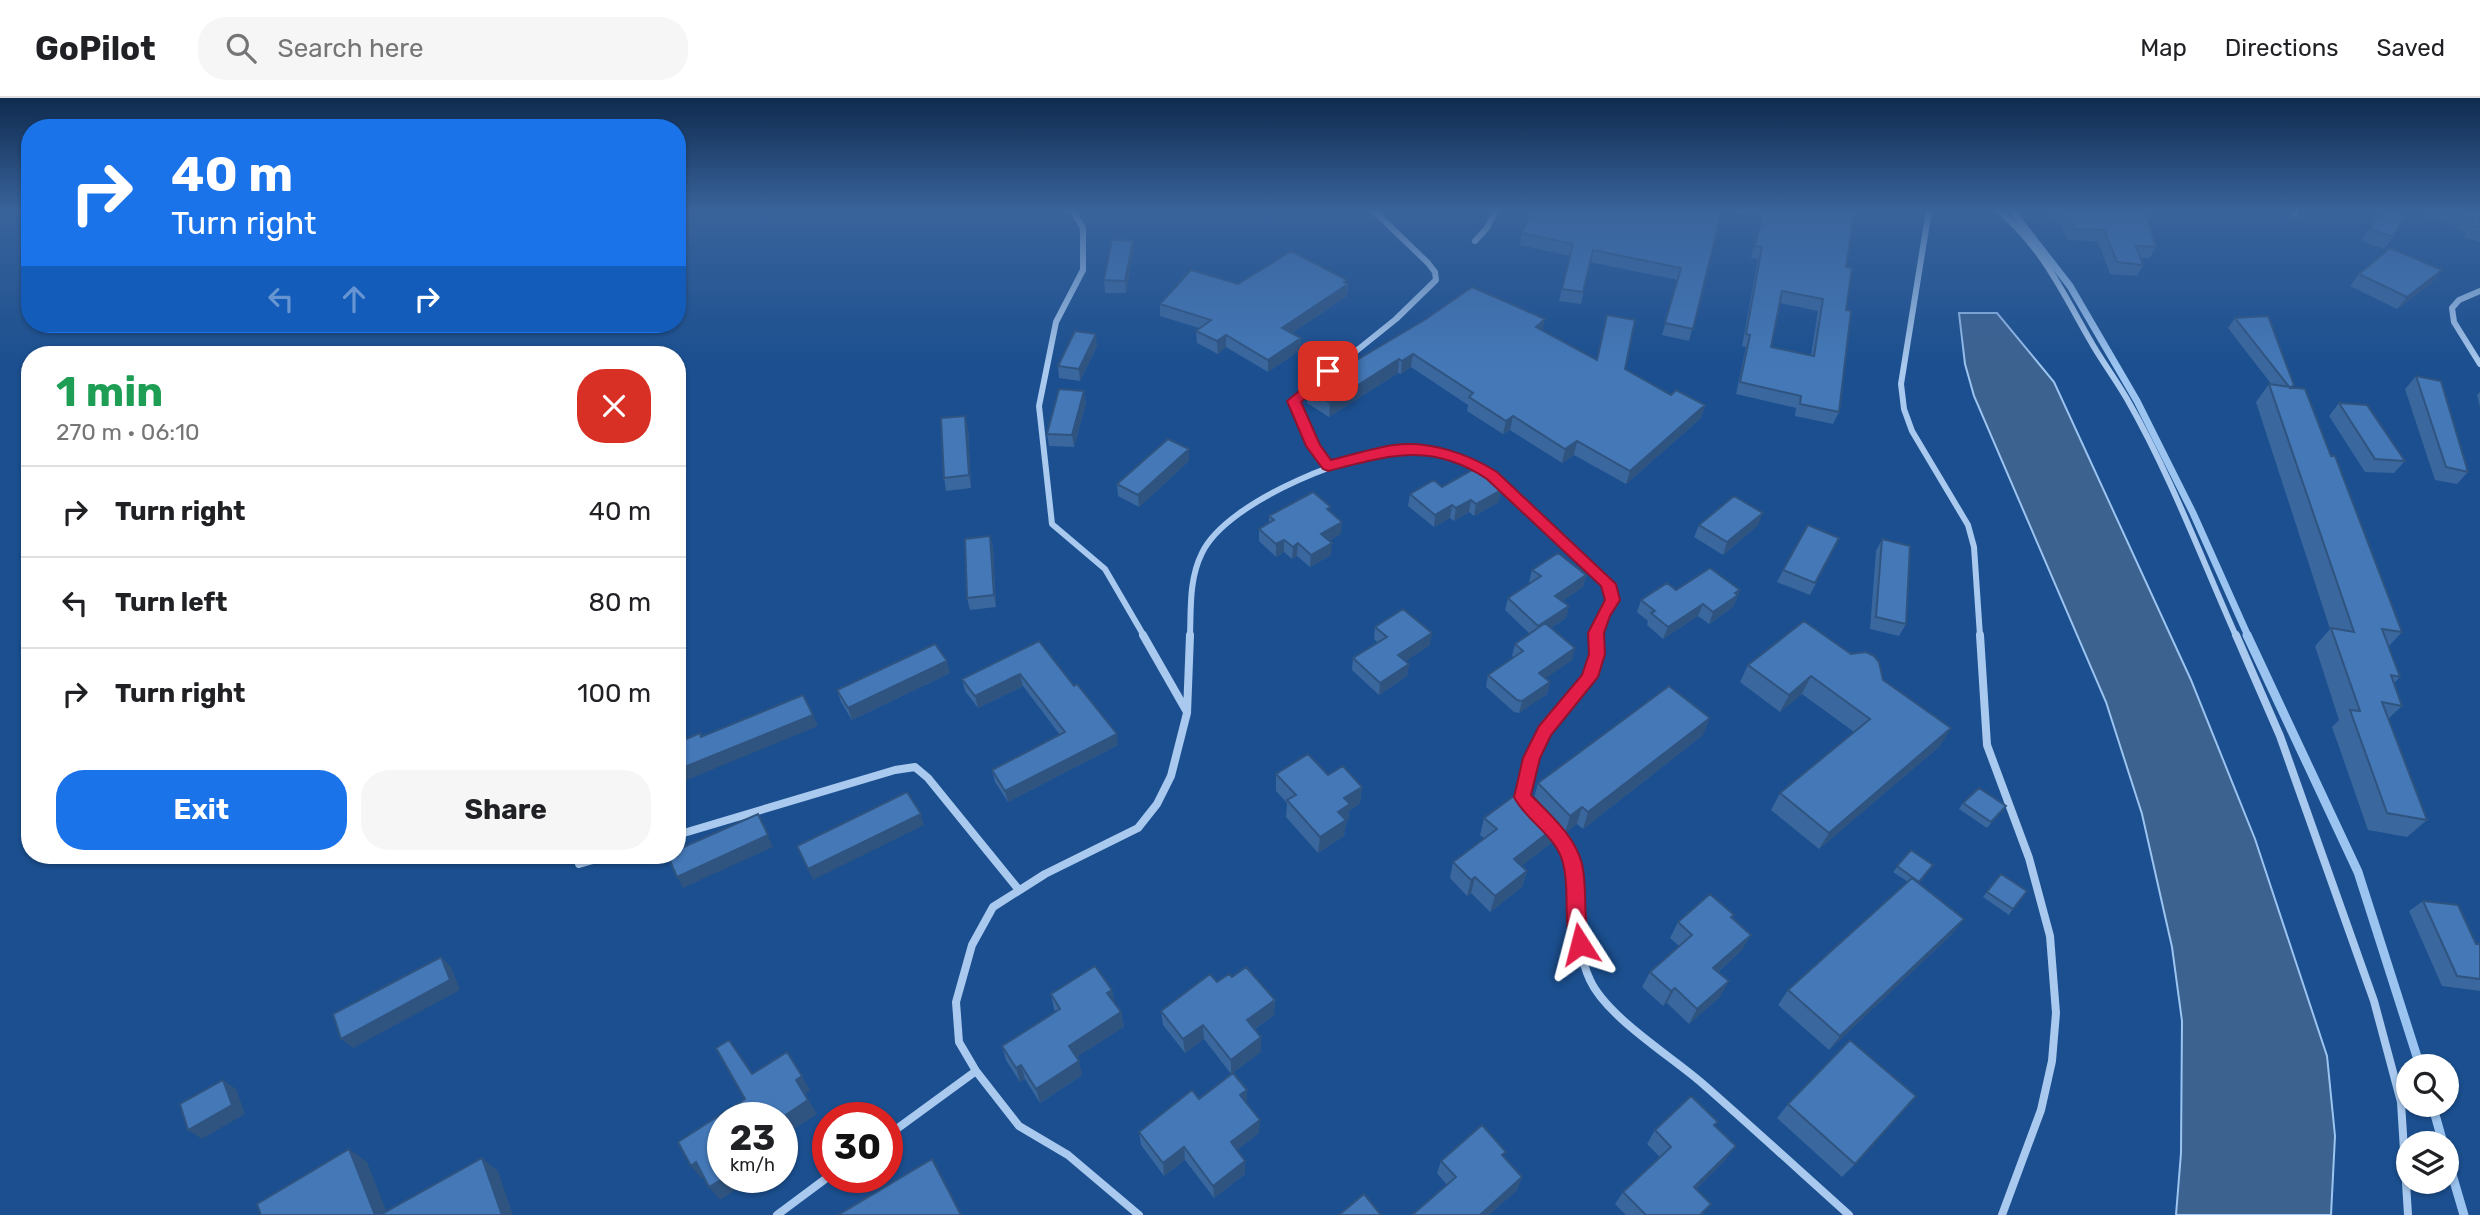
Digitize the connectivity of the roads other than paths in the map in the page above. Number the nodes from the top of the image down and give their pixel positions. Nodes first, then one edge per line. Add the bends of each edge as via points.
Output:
1 (1083, 262) edge
2 (1428, 262) edge
3 (1921, 262) edge
4 (2047, 262) edge
5 (2480, 291) edge
6 (2480, 364) edge
7 (1328, 466) junction
8 (1187, 713) junction
9 (1531, 807) edge
10 (1548, 825) edge
11 (686, 832) edge
12 (1019, 890) junction
13 (976, 1072) junction
14 (903, 1124) edge
15 (812, 1189) edge
16 (778, 1215) edge
17 (1139, 1215) edge
18 (1849, 1215) edge
19 (2002, 1215) edge
20 (2408, 1215) edge

1 - 8 street via 1056,322 1039,406 1052,524 1105,569
2 - 7 street via 1436,280 1396,319 1294,401 1313,446
3 - 19 street via 1902,401 1913,438 1969,524 1987,745 2029,858 2050,936 2053,970 2052,1061 2041,1110
4 - 20 street via 2127,399 2172,490 2280,736 2374,1001 2400,1102
5 - 6 street via 2459,300 2452,309 2454,322
7 - 8 street via 1241,512 1203,550 1192,579
7 - 9 street via 1419,449 1471,462 1492,475 1608,584 1613,600 1596,633 1597,654 1590,677 1545,731 1531,758 1522,797
8 - 12 street via 1171,776 1138,828
10 - 18 street via 1573,864 1576,926 1590,981 1620,1018 1701,1083
11 - 12 street via 915,767
12 - 13 street via 993,907 972,945 956,1002 959,1042
13 - 14 street
13 - 17 street via 1019,1126 1068,1155
15 - 16 street

